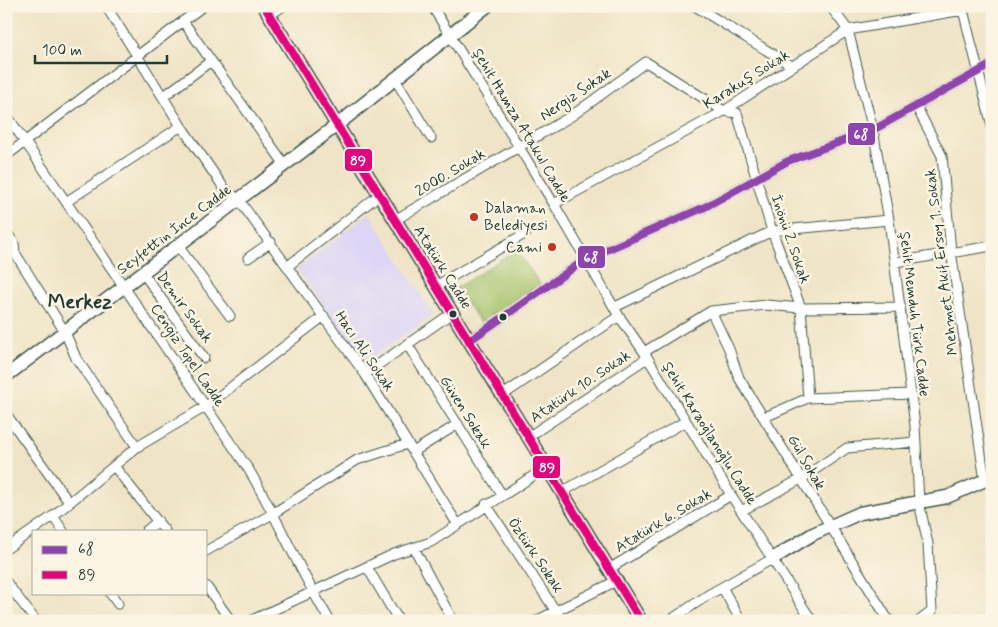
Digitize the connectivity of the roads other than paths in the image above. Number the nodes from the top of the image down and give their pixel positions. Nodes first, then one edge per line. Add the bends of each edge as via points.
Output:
1 (106, 6) edge
2 (203, 6) edge
3 (283, 6) edge
4 (432, 6) edge
5 (487, 6) edge
6 (695, 6) edge
7 (830, 6) edge
8 (965, 8) edge
9 (267, 10) edge
10 (183, 21) junction
11 (848, 30) junction
12 (452, 35) junction
13 (137, 56) junction
14 (211, 61) junction
15 (992, 64) edge
16 (792, 66) junction
17 (978, 71) junction
18 (395, 80) junction
19 (164, 96) junction
20 (916, 106) junction
21 (724, 111) junction
22 (6, 114) edge
23 (337, 125) junction
24 (181, 126) junction
25 (992, 126) edge
26 (873, 130) junction
27 (431, 138) dead end
28 (27, 142) junction
29 (519, 147) junction
30 (6, 156) edge
31 (285, 165) junction
32 (756, 179) junction
33 (380, 195) junction
34 (239, 200) junction
35 (66, 202) junction
36 (554, 204) junction
37 (395, 220) junction
38 (889, 220) junction
39 (772, 231) junction
40 (6, 232) edge
41 (526, 233) dead end
42 (271, 242) junction
43 (178, 246) junction
44 (992, 246) edge
45 (950, 251) junction
46 (15, 253) junction
47 (248, 258) dead end
48 (6, 259) edge
49 (586, 259) junction
50 (896, 262) junction
51 (288, 266) junction
52 (143, 272) junction
53 (125, 286) junction
54 (436, 286) junction
55 (901, 306) junction
56 (801, 308) junction
57 (711, 311) junction
58 (617, 312) junction
59 (452, 313) junction
60 (230, 316) dead end
61 (324, 316) junction
62 (65, 332) junction
63 (469, 341) junction
64 (407, 344) junction
65 (645, 355) junction
66 (204, 358) dead end
67 (365, 374) junction
68 (6, 376) edge
69 (911, 394) junction
70 (503, 395) junction
71 (808, 398) junction
72 (205, 407) junction
73 (6, 414) edge
74 (765, 417) junction
75 (686, 421) junction
76 (458, 424) junction
77 (528, 438) junction
78 (916, 442) junction
79 (407, 444) junction
80 (137, 447) junction
81 (413, 452) junction
82 (114, 466) junction
83 (546, 467) junction
84 (800, 479) junction
85 (988, 479) edge
86 (562, 492) junction
87 (502, 495) junction
88 (731, 495) junction
89 (68, 501) junction
90 (919, 502) junction
91 (486, 504) junction
92 (741, 511) junction
93 (274, 512) junction
94 (53, 516) junction
95 (158, 521) junction
96 (458, 525) junction
97 (829, 527) junction
98 (62, 530) edge
99 (147, 530) edge
100 (165, 530) edge
101 (8, 544) edge
102 (414, 548) junction
103 (208, 550) edge
104 (772, 559) junction
105 (367, 567) junction
106 (609, 569) junction
107 (616, 581) junction
108 (6, 582) edge
109 (722, 587) junction
110 (208, 589) edge
111 (313, 593) junction
112 (111, 594) edge
113 (118, 604) dead end
114 (557, 611) junction
115 (36, 621) edge
116 (231, 621) edge
117 (250, 621) edge
118 (330, 621) edge
119 (399, 621) edge
120 (453, 621) edge
121 (536, 621) edge
122 (562, 621) edge
123 (640, 621) edge
124 (669, 621) edge
125 (741, 621) edge
126 (812, 621) edge
127 (888, 621) edge
128 (919, 621) edge

1 - 13 street, Hacı Ali Sokak
2 - 10 street
3 - 9 street
4 - 12 street, Şehit Hamza Atakul Cadde
5 - 12 main road, Seyfettin İnce Cadde
6 - 16 street
7 - 11 street
8 - 11 street, Karakuş Sokak
8 - 17 street
9 - 23 main road, Atatürk Cadde
10 - 13 street
10 - 14 street
11 - 16 street, Karakuş Sokak
11 - 26 street, Şehit Memduh Türk Cadde
12 - 18 main road, Seyfettin İnce Cadde
12 - 29 street, Şehit Hamza Atakul Cadde
13 - 19 street, Hacı Ali Sokak
13 - 28 street
14 - 19 street
14 - 31 street
15 - 17 street
16 - 21 street, Karakuş Sokak
17 - 20 street
17 - 25 street
18 - 23 main road, Seyfettin İnce Cadde
18 - 27 street
19 - 24 street, Hacı Ali Sokak
20 - 26 street
20 - 45 street, Mehmet Akif Ersoy 1. Sokak via 942,156
21 - 29 street, Nergiz Sokak via 646,62 573,115
21 - 32 street, İnönü 2. Sokak via 736,113
21 - 36 street, Karakuş Sokak
22 - 28 street, Cengiz Topel Cadde
23 - 31 main road, Seyfettin İnce Cadde
23 - 33 main road, Atatürk Cadde
24 - 34 street, Hacı Ali Sokak via 224,188
24 - 35 street
26 - 32 street via 788,161
26 - 38 street, Şehit Memduh Türk Cadde
28 - 30 street
28 - 35 street, Cengiz Topel Cadde
29 - 36 street, Şehit Hamza Atakul Cadde
29 - 37 street, 2000. Sokak
31 - 34 main road, Seyfettin İnce Cadde
32 - 39 street, İnönü 2. Sokak
32 - 49 street via 706,207
33 - 37 main road, Atatürk Cadde
33 - 51 street
34 - 42 street, Hacı Ali Sokak
34 - 43 main road, Seyfettin İnce Cadde
35 - 53 street, Cengiz Topel Cadde
36 - 49 street, Şehit Hamza Atakul Cadde
37 - 54 main road, Atatürk Cadde
38 - 39 street
38 - 50 street, Şehit Memduh Türk Cadde
39 - 56 street, İnönü 2. Sokak
39 - 58 street
40 - 46 street via 14,244
41 - 54 street
42 - 47 street
42 - 51 street, Hacı Ali Sokak
43 - 52 main road, Seyfettin İnce Cadde
43 - 60 street
44 - 45 street
45 - 50 street
45 - 85 street, Mehmet Akif Ersoy 1. Sokak
46 - 48 street
46 - 62 street
49 - 58 street, Şehit Karaoğlanoğlu Cadde
49 - 63 street
50 - 55 street, Şehit Memduh Türk Cadde
51 - 61 street, Hacı Ali Sokak
52 - 53 main road, Seyfettin İnce Cadde
52 - 66 street, Demir Sokak
53 - 62 main road, Seyfettin İnce Cadde
53 - 72 street, Cengiz Topel Cadde
54 - 59 main road, Atatürk Cadde
55 - 56 street
55 - 69 street, Şehit Memduh Türk Cadde
56 - 57 street via 766,305
56 - 71 street, İnönü 2. Sokak
57 - 65 street, Atatürk 10. Sokak
57 - 74 street, Gül Sokak via 739,378
58 - 65 street, Şehit Karaoğlanoğlu Cadde
58 - 70 street
59 - 63 main road, Atatürk Cadde
59 - 64 street
61 - 67 street, Hacı Ali Sokak
61 - 72 street
62 - 68 main road, Seyfettin İnce Cadde
62 - 80 street via 76,358
63 - 70 main road, Atatürk Cadde
64 - 67 street
64 - 76 street, Güven Sokak
65 - 75 street, Şehit Karaoğlanoğlu Cadde
65 - 77 street, Atatürk 10. Sokak
67 - 79 street, Hacı Ali Sokak
69 - 71 street
69 - 78 street, Şehit Memduh Türk Cadde
70 - 77 main road, Atatürk Cadde
71 - 74 street
72 - 80 street
72 - 93 street, Cengiz Topel Cadde
73 - 89 street
74 - 84 street, Gül Sokak
75 - 86 street
75 - 88 street, Şehit Karaoğlanoğlu Cadde
76 - 81 street
76 - 87 street, Güven Sokak
77 - 83 main road, Atatürk Cadde
78 - 84 street via 848,448
78 - 90 street, Şehit Memduh Türk Cadde
79 - 81 street, Hacı Ali Sokak
79 - 93 street via 357,460
80 - 82 street
81 - 96 street, Hacı Ali Sokak
82 - 89 street
82 - 95 street
83 - 86 main road, Atatürk Cadde
83 - 87 street
84 - 92 street
84 - 97 street, Gül Sokak
85 - 90 main road via 959,493
86 - 106 main road, Atatürk Cadde
87 - 91 street
88 - 92 street, Şehit Karaoğlanoğlu Cadde
88 - 106 street, Atatürk 6. Sokak
89 - 94 street
90 - 97 main road via 860,512
90 - 128 street, Şehit Memduh Türk Cadde via 928,544 932,611
91 - 96 street
91 - 114 street, Öztürk Sokak
92 - 104 street, Şehit Karaoğlanoğlu Cadde
93 - 103 street
93 - 111 street, Cengiz Topel Cadde
94 - 98 street
94 - 101 street
95 - 99 street
95 - 100 street
96 - 102 street via 431,542
97 - 104 main road
97 - 127 street, Gül Sokak
102 - 105 street
102 - 120 street
104 - 109 street
104 - 126 street, Şehit Karaoğlanoğlu Cadde
105 - 111 street
105 - 119 street
106 - 107 main road, Atatürk Cadde
107 - 114 street
107 - 123 main road, Atatürk Cadde
108 - 115 street
109 - 124 street
109 - 125 street
110 - 116 street
111 - 117 street
111 - 118 street, Cengiz Topel Cadde
112 - 113 street
114 - 121 street
114 - 122 street, Öztürk Sokak

